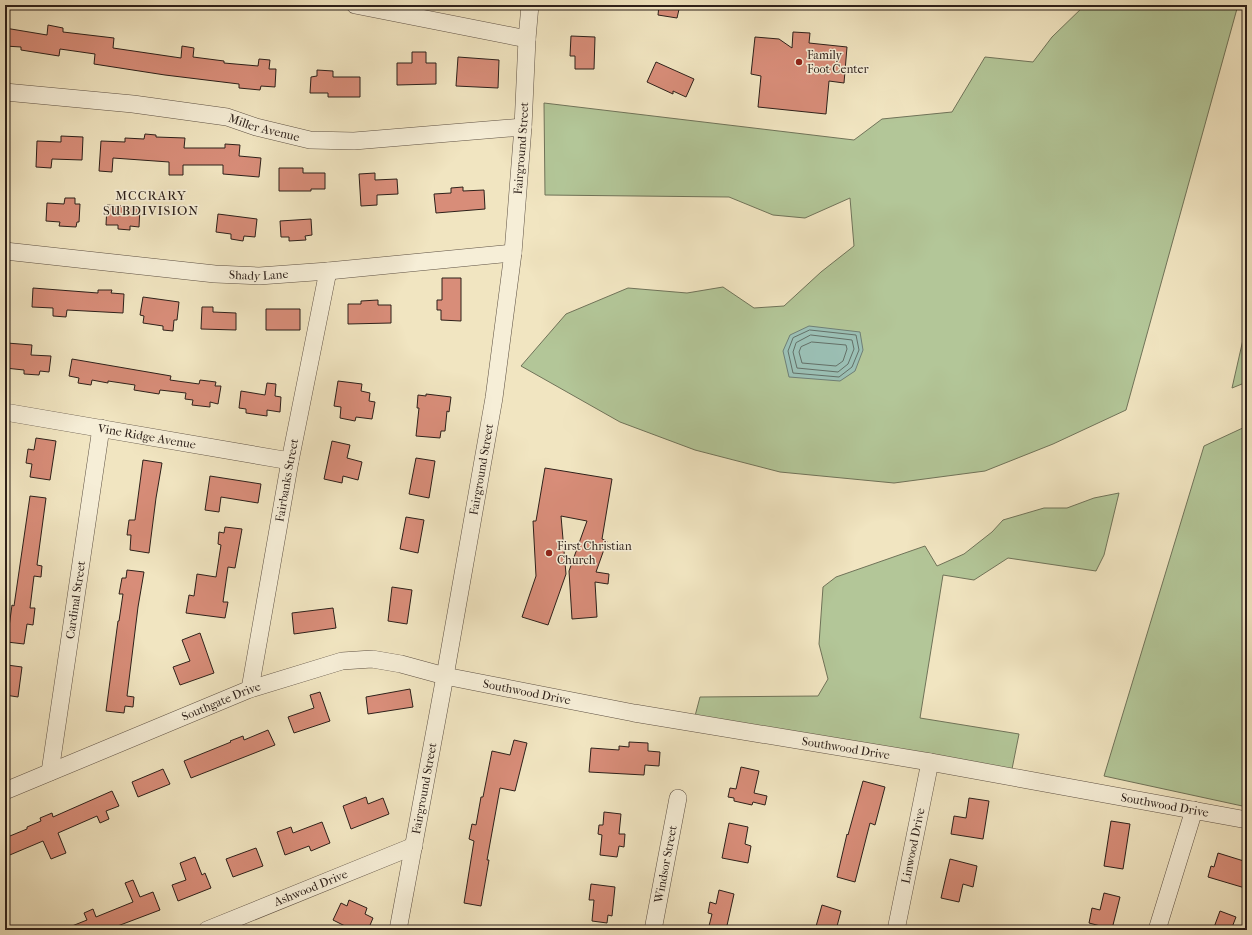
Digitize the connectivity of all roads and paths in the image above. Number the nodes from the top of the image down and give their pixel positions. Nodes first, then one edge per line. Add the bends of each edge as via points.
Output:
1 (355, 5) edge
2 (530, 5) edge
3 (527, 39) junction
4 (5, 92) edge
5 (523, 127) junction
6 (5, 252) edge
7 (513, 253) junction
8 (328, 271) junction
9 (5, 412) edge
10 (101, 428) junction
11 (290, 461) junction
12 (445, 676) junction
13 (250, 689) junction
14 (930, 762) junction
15 (50, 772) junction
16 (5, 791) edge
17 (678, 798) dead end
18 (1194, 810) junction
19 (1247, 820) edge
20 (414, 846) junction
21 (207, 930) edge
22 (398, 930) edge
23 (653, 930) edge
24 (896, 930) edge
25 (1157, 930) edge

1 - 3 street
2 - 3 street, Fairground Street
3 - 5 street, Fairground Street
4 - 5 street, Miller Avenue via 133,104 227,117 310,140 354,141
5 - 7 street, Fairground Street
6 - 8 street, Shady Lane via 215,274 259,276
7 - 8 street, Shady Lane
7 - 12 street, Fairground Street via 494,398
8 - 11 street, Fairbanks Street
9 - 10 street, Vine Ridge Avenue
10 - 11 street, Vine Ridge Avenue
10 - 15 street, Cardinal Street
11 - 13 street, Fairbanks Street
12 - 13 street, Southgate Drive via 372,659 342,661
12 - 14 street, Southwood Drive via 634,713
12 - 20 street, Fairground Street
13 - 15 street, Southgate Drive
14 - 18 street, Southwood Drive
14 - 24 street, Linwood Drive
15 - 16 street, Southgate Drive
17 - 23 street, Windsor Street
18 - 19 street, Southwood Drive
18 - 25 street
20 - 21 street, Ashwood Drive
20 - 22 street, Fairground Street

